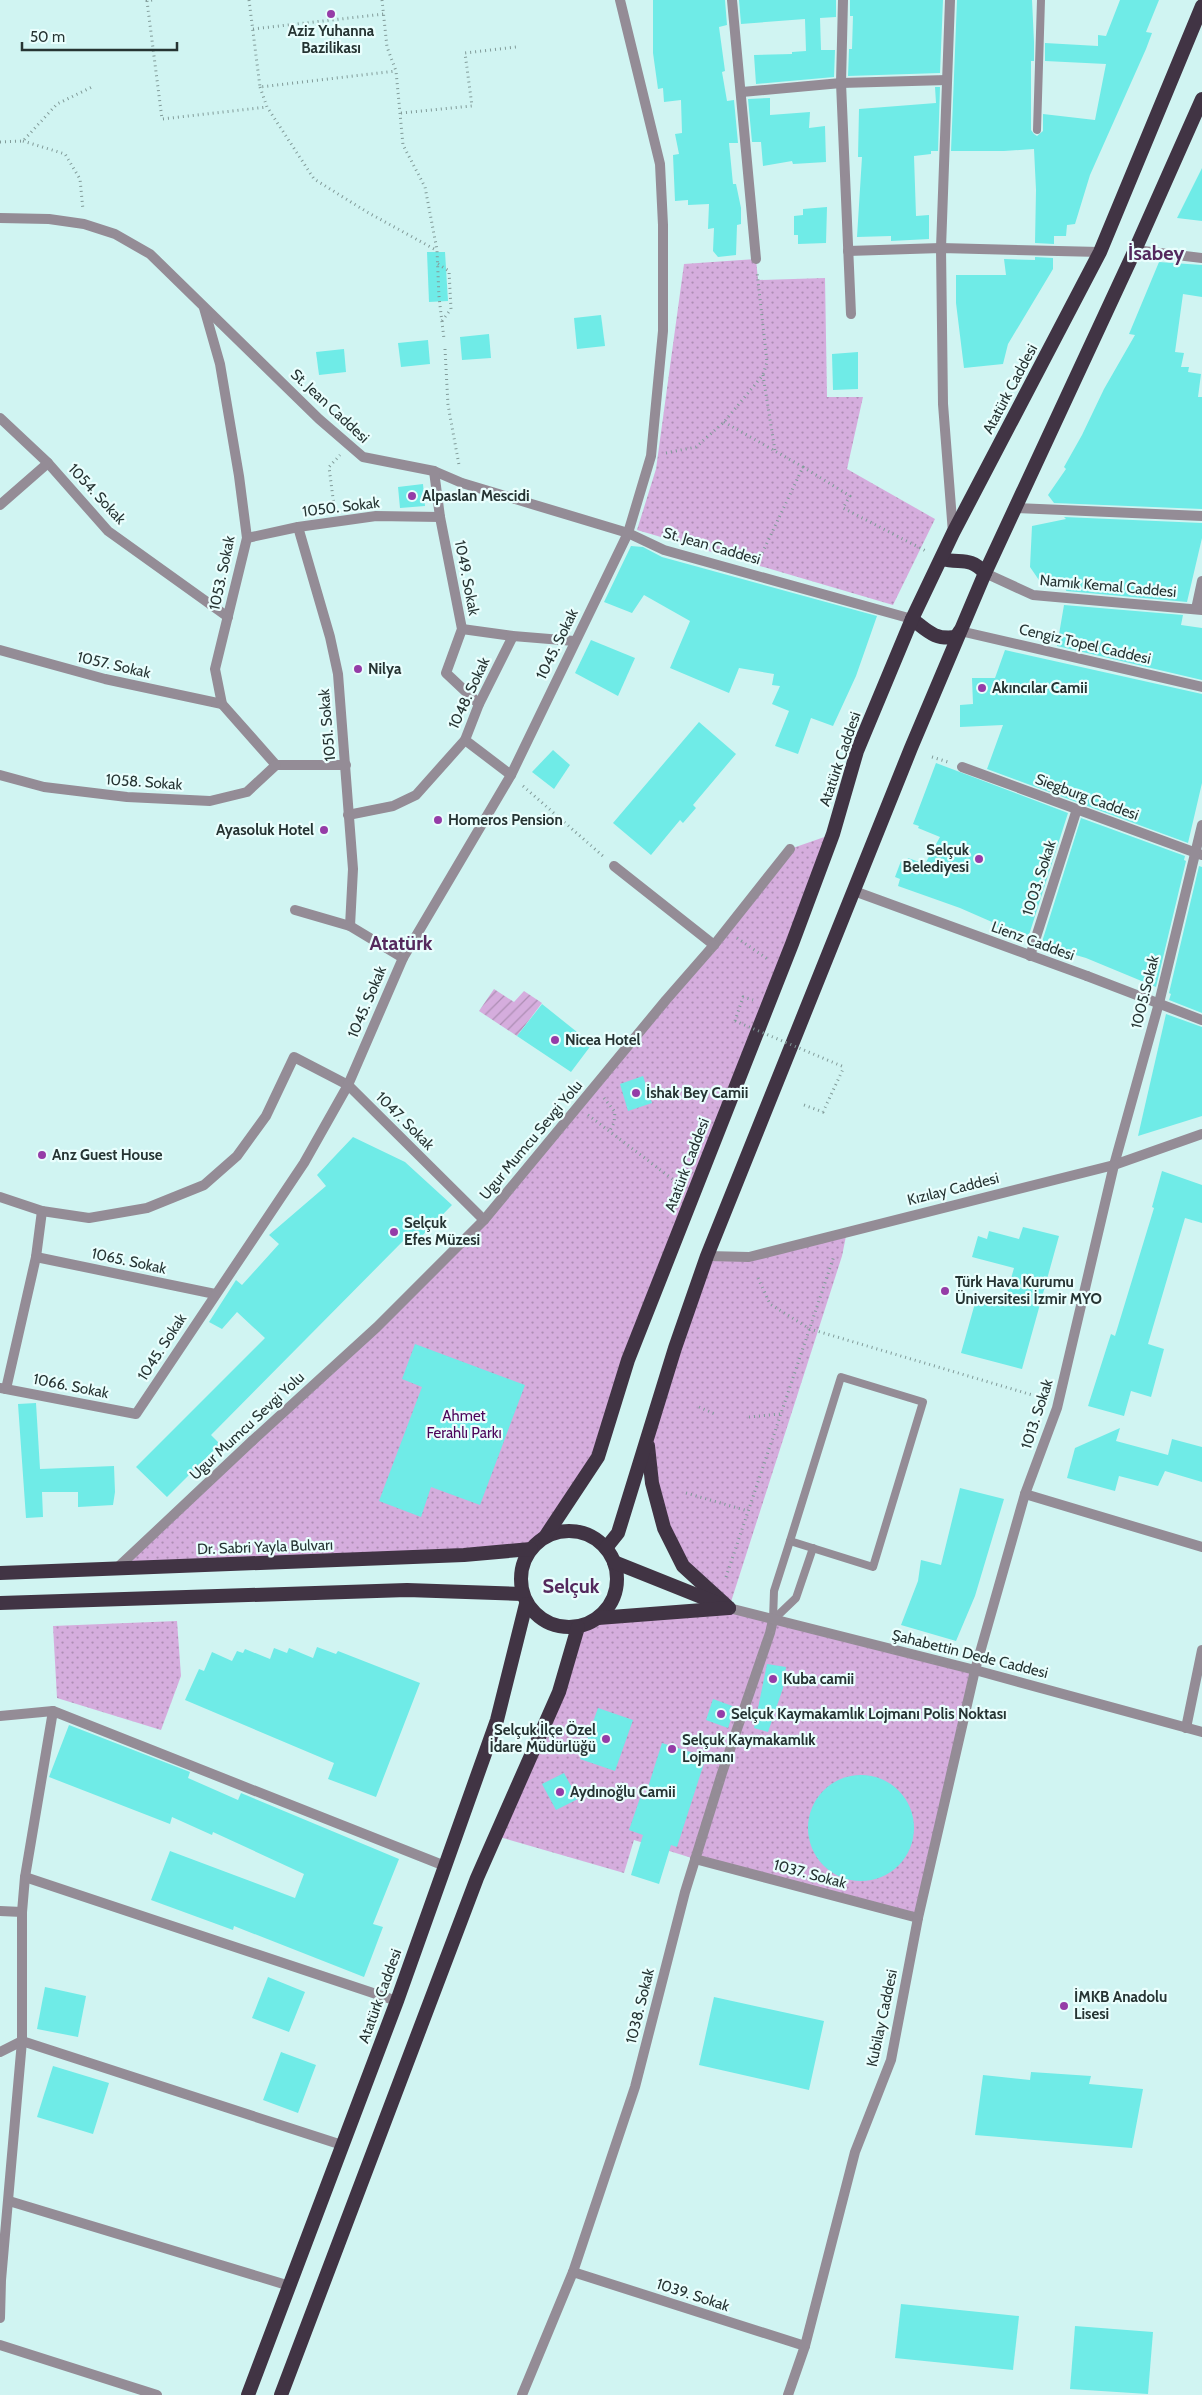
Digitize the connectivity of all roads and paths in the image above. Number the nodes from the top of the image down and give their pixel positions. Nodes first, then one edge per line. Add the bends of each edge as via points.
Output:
1 (152, 0) edge
2 (249, 0) edge
3 (382, 0) edge
4 (620, 0) edge
5 (732, 0) edge
6 (843, 0) edge
7 (950, 0) edge
8 (1041, 0) edge
9 (1202, 6) edge
10 (384, 14) junction
11 (253, 29) junction
12 (516, 47) dead end
13 (396, 72) junction
14 (947, 80) junction
15 (841, 84) junction
16 (92, 87) dead end
17 (260, 87) junction
18 (742, 92) junction
19 (1202, 99) edge
20 (266, 107) junction
21 (401, 113) junction
22 (1037, 130) dead end
23 (23, 140) junction
24 (0, 142) edge
25 (0, 218) edge
26 (84, 224) junction
27 (941, 248) junction
28 (437, 250) junction
29 (1136, 250) junction
30 (848, 251) junction
31 (1100, 252) junction
32 (1202, 258) edge
33 (756, 259) joint
34 (437, 263) junction
35 (204, 308) junction
36 (851, 314) dead end
37 (442, 321) junction
38 (444, 339) dead end
39 (445, 349) dead end
40 (763, 375) junction
41 (0, 418) edge
42 (724, 422) junction
43 (348, 445) junction
44 (775, 450) junction
45 (651, 456) junction
46 (48, 463) junction
47 (804, 467) junction
48 (434, 471) junction
49 (462, 483) junction
50 (0, 505) edge
51 (341, 505) dead end
52 (1016, 508) junction
53 (1202, 516) edge
54 (440, 517) junction
55 (298, 527) junction
56 (628, 533) junction
57 (953, 533) junction
58 (247, 538) junction
59 (942, 559) junction
60 (985, 573) junction
61 (752, 574) junction
62 (1202, 581) edge
63 (1199, 610) edge
64 (228, 616) junction
65 (912, 619) junction
66 (462, 628) junction
67 (960, 631) junction
68 (513, 636) junction
69 (574, 641) junction
70 (0, 650) edge
71 (1202, 687) edge
72 (222, 704) junction
73 (479, 704) junction
74 (466, 740) junction
75 (276, 765) junction
76 (346, 765) junction
77 (962, 767) dead end
78 (0, 775) edge
79 (511, 775) junction
80 (1077, 809) junction
81 (348, 815) junction
82 (1202, 825) edge
83 (790, 848) dead end
84 (1199, 854) edge
85 (614, 866) joint
86 (854, 891) junction
87 (295, 910) dead end
88 (350, 926) junction
89 (726, 930) junction
90 (714, 945) junction
91 (1030, 956) junction
92 (403, 958) junction
93 (773, 962) dead end
94 (742, 997) dead end
95 (1159, 1003) junction
96 (1202, 1020) edge
97 (348, 1085) junction
98 (592, 1090) junction
99 (804, 1104) dead end
100 (578, 1107) junction
101 (609, 1132) junction
102 (1202, 1134) edge
103 (1114, 1165) junction
104 (683, 1188) dead end
105 (0, 1197) edge
106 (42, 1211) junction
107 (484, 1220) junction
108 (707, 1256) junction
109 (834, 1256) dead end
110 (36, 1257) junction
111 (758, 1278) dead end
112 (215, 1294) junction
113 (810, 1329) junction
114 (3, 1388) edge
115 (1039, 1397) dead end
116 (699, 1407) dead end
117 (136, 1414) joint
118 (780, 1414) junction
119 (717, 1415) dead end
120 (749, 1417) dead end
121 (648, 1439) junction
122 (686, 1493) dead end
123 (1025, 1494) junction
124 (748, 1511) junction
125 (546, 1537) junction
126 (790, 1541) junction
127 (1202, 1547) edge
128 (606, 1548) junction
129 (813, 1548) junction
130 (531, 1549) junction
131 (614, 1562) junction
132 (115, 1570) junction
133 (0, 1573) edge
134 (726, 1578) dead end
135 (524, 1599) junction
136 (0, 1603) edge
137 (729, 1608) junction
138 (598, 1618) junction
139 (773, 1620) junction
140 (578, 1627) junction
141 (1202, 1650) edge
142 (976, 1670) junction
143 (53, 1711) junction
144 (0, 1716) edge
145 (1186, 1728) junction
146 (1202, 1732) edge
147 (695, 1859) junction
148 (445, 1866) junction
149 (25, 1877) junction
150 (0, 1911) edge
151 (22, 1912) junction
152 (918, 1918) junction
153 (397, 2000) junction
154 (22, 2041) junction
155 (0, 2052) edge
156 (342, 2145) junction
157 (9, 2200) junction
158 (573, 2272) junction
159 (0, 2280) edge
160 (290, 2286) junction
161 (0, 2318) edge
162 (0, 2345) edge
163 (804, 2346) junction
164 (158, 2395) edge
165 (248, 2395) edge
166 (281, 2395) edge
167 (522, 2395) edge
168 (788, 2395) edge

1 - 20 path via 147,1 162,119
2 - 11 path
3 - 10 path
4 - 45 street, 1045. Sokak via 660,164 663,331
5 - 18 street
6 - 15 street
7 - 14 street
8 - 22 lane
9 - 31 highway, Atatürk Caddesi
10 - 11 path
10 - 13 path via 387,47
11 - 17 path
12 - 21 path via 465,53 472,106
13 - 17 path
13 - 21 path
14 - 15 street
14 - 27 street
15 - 18 street
15 - 30 street
16 - 23 path via 57,104
17 - 20 path
18 - 33 street
19 - 29 highway
20 - 28 path via 314,179
21 - 28 path via 403,145 425,187
23 - 24 path
23 - 26 path via 65,154 80,179
25 - 26 street, St. Jean Caddesi
26 - 35 street, St. Jean Caddesi via 115,234 150,254
27 - 30 street
27 - 31 street
27 - 57 street via 943,404
28 - 34 path
29 - 32 street
29 - 52 highway
30 - 36 street
31 - 57 highway, Atatürk Caddesi
33 - 40 path via 767,362
34 - 37 path
34 - 37 path via 449,272 451,309
35 - 43 street, St. Jean Caddesi
35 - 58 street, 1053. Sokak via 220,364
37 - 38 path
39 - 49 path via 448,405
40 - 42 path
40 - 44 path
41 - 46 street, 1054. Sokak
42 - 44 path
42 - 45 path via 696,447
43 - 48 street, St. Jean Caddesi via 363,457
43 - 51 path via 329,467 333,506
44 - 47 path
45 - 56 street, 1045. Sokak
46 - 50 street
46 - 64 street, 1054. Sokak via 108,531
47 - 59 path via 850,496 843,508
47 - 61 path
48 - 49 street, St. Jean Caddesi
48 - 54 street, 1049. Sokak
49 - 56 street, St. Jean Caddesi
52 - 53 street
52 - 60 highway
54 - 55 street, 1050. Sokak via 376,516
54 - 66 street, 1049. Sokak
55 - 58 street, 1050. Sokak
55 - 76 street, 1051. Sokak via 338,674
56 - 61 street, St. Jean Caddesi via 664,550
56 - 69 street, 1045. Sokak
57 - 59 highway, Atatürk Caddesi
58 - 64 street, 1053. Sokak
59 - 60 highway via 952,562 965,560
59 - 65 highway, Atatürk Caddesi
60 - 63 street, Namık Kemal Caddesi via 1033,594
60 - 67 highway
61 - 65 street, St. Jean Caddesi
62 - 63 street
64 - 72 street, 1053. Sokak via 215,669
65 - 67 highway via 932,635 942,638 956,637
65 - 125 highway, Atatürk Caddesi via 856,751 833,834 628,1360 598,1457
66 - 68 street
66 - 73 street, 1049. Sokak via 446,673
67 - 71 street, Cengiz Topel Caddesi
67 - 86 highway
68 - 69 street
68 - 73 street, 1048. Sokak
69 - 79 street, 1045. Sokak
70 - 72 street, 1057. Sokak via 105,679
72 - 75 street
73 - 74 street, 1048. Sokak
74 - 79 street
74 - 81 street, 1048. Sokak via 416,794 393,806
75 - 76 street
75 - 78 street, 1058. Sokak via 247,792 210,801 127,797 44,787
76 - 81 street, 1051. Sokak
77 - 80 street, Siegburg Caddesi
79 - 85 path
79 - 92 street, 1045. Sokak
80 - 84 street, Siegburg Caddesi
80 - 91 street, 1003. Sokak
81 - 88 street, 1051. Sokak via 353,869
82 - 84 street, 1005.Sokak
83 - 89 street, Ugur Mumcu Sevgi Yolu
84 - 95 street, 1005.Sokak
85 - 90 street
86 - 91 street, Lienz Caddesi
86 - 108 highway
87 - 88 street
88 - 92 street
89 - 90 street, Ugur Mumcu Sevgi Yolu
89 - 93 path
90 - 98 street, Ugur Mumcu Sevgi Yolu
91 - 95 street, Lienz Caddesi
92 - 97 street, 1045. Sokak
94 - 99 path, bridge via 735,1021 844,1067 822,1112
95 - 96 street, Lienz Caddesi
95 - 103 street, 1005.Sokak
97 - 106 street, 1047. Sokak via 294,1057 266,1116 237,1156 204,1185 147,1208 89,1218
97 - 107 street, 1047. Sokak
97 - 112 street, 1045. Sokak via 304,1163
98 - 100 street, Ugur Mumcu Sevgi Yolu
98 - 101 path via 608,1100 615,1112
100 - 101 path
100 - 107 street, Ugur Mumcu Sevgi Yolu
101 - 104 path
102 - 103 street, Kızılay Caddesi
103 - 108 street, Kızılay Caddesi via 749,1257
103 - 123 street, 1013. Sokak via 1057,1408
105 - 106 street
106 - 110 street
107 - 132 street, Ugur Mumcu Sevgi Yolu via 377,1327
108 - 121 highway
109 - 113 path
110 - 112 street, 1065. Sokak
110 - 114 street
111 - 113 path via 770,1304
112 - 117 street, 1045. Sokak
113 - 115 path
113 - 118 path
114 - 117 street, 1066. Sokak
116 - 119 path
118 - 120 path
118 - 124 path
121 - 128 highway via 618,1534
121 - 137 highway via 652,1483 664,1528 683,1566
122 - 124 path
123 - 127 street
123 - 142 street, 1013. Sokak
124 - 134 path
125 - 128 highway via 561,1531 578,1532
125 - 130 highway
126 - 129 lane
126 - 129 lane via 841,1377 923,1402 873,1567
126 - 139 lane via 774,1591
128 - 131 highway
129 - 139 lane via 796,1598
130 - 132 highway, Dr. Sabri Yayla Bulvarı via 464,1555
130 - 135 highway via 521,1571
131 - 137 highway
131 - 138 highway via 615,1593 609,1607
132 - 133 highway, Dr. Sabri Yayla Bulvarı
135 - 136 highway via 407,1590
135 - 140 highway via 536,1615 549,1624
135 - 148 highway, Atatürk Caddesi via 497,1720
137 - 138 highway
137 - 139 street, Şahabettin Dede Caddesi
138 - 140 highway
139 - 142 street, Şahabettin Dede Caddesi
139 - 147 street, 1038. Sokak
140 - 166 highway via 558,1692 477,1878
141 - 145 street
142 - 145 street, Şahabettin Dede Caddesi
142 - 152 street, Kubilay Caddesi
143 - 144 street
143 - 148 street
143 - 149 street
145 - 146 street, Şahabettin Dede Caddesi
147 - 152 street, 1037. Sokak
147 - 158 street, 1038. Sokak via 635,2087
148 - 153 highway, Atatürk Caddesi
149 - 151 street
149 - 153 street
150 - 151 street
151 - 154 street
152 - 163 street, Kubilay Caddesi via 891,2060 855,2152
153 - 156 highway, Atatürk Caddesi
154 - 155 street
154 - 156 street
154 - 157 street
156 - 160 highway, Atatürk Caddesi
157 - 159 street
157 - 160 street
158 - 163 street, 1039. Sokak
158 - 167 street, 1038. Sokak
159 - 161 street
160 - 165 highway, Atatürk Caddesi
162 - 164 street
163 - 168 street, Kubilay Caddesi

